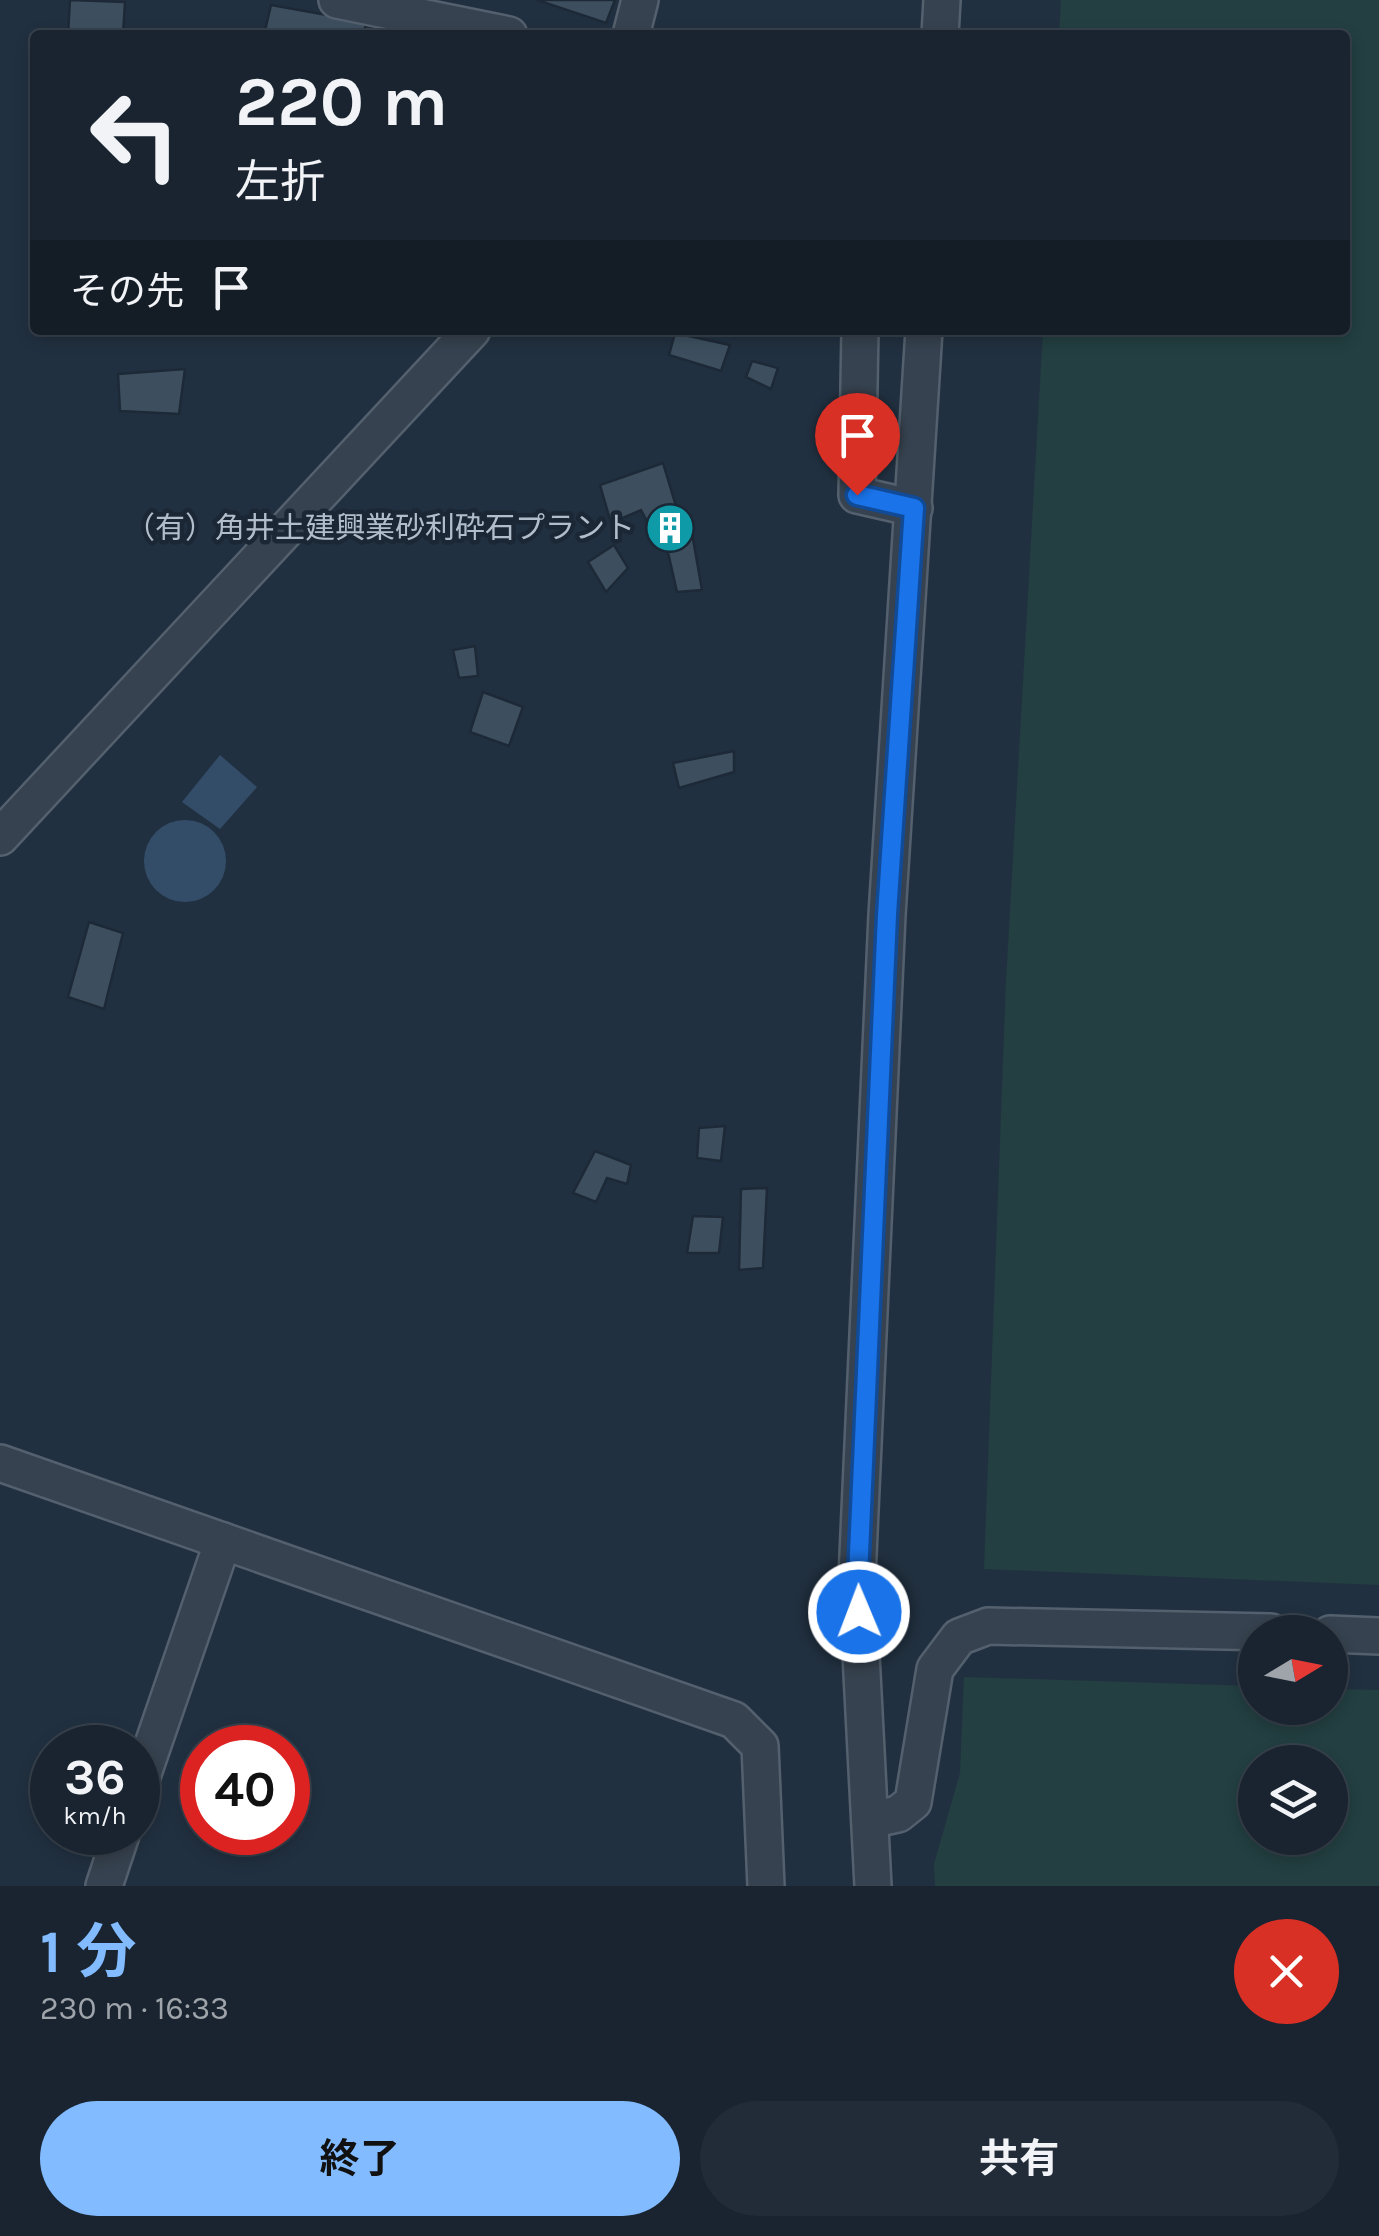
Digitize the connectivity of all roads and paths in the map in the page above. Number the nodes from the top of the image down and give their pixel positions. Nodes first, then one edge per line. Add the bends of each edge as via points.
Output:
1 (337, 0) edge
2 (640, 0) edge
3 (942, 0) edge
4 (484, 30) edge
5 (632, 30) edge
6 (940, 30) edge
7 (467, 335) edge
8 (860, 335) edge
9 (924, 335) edge
10 (914, 508) junction
11 (0, 837) edge
12 (0, 1463) edge
13 (223, 1541) junction
14 (1238, 1631) edge
15 (1348, 1635) edge
16 (1379, 1636) edge
17 (160, 1725) edge
18 (870, 1820) junction
19 (114, 1855) edge
20 (104, 1886) edge
21 (766, 1886) edge
22 (874, 1886) edge

1 - 4 street
2 - 5 street
3 - 6 street
7 - 11 street
8 - 10 street via 857,495
9 - 10 street
10 - 18 street via 887,915 858,1577
12 - 13 street
13 - 17 street
13 - 21 street via 734,1720 760,1746
14 - 18 street via 988,1626 959,1637 935,1668 913,1802 898,1814
15 - 16 street
18 - 22 street
19 - 20 street

